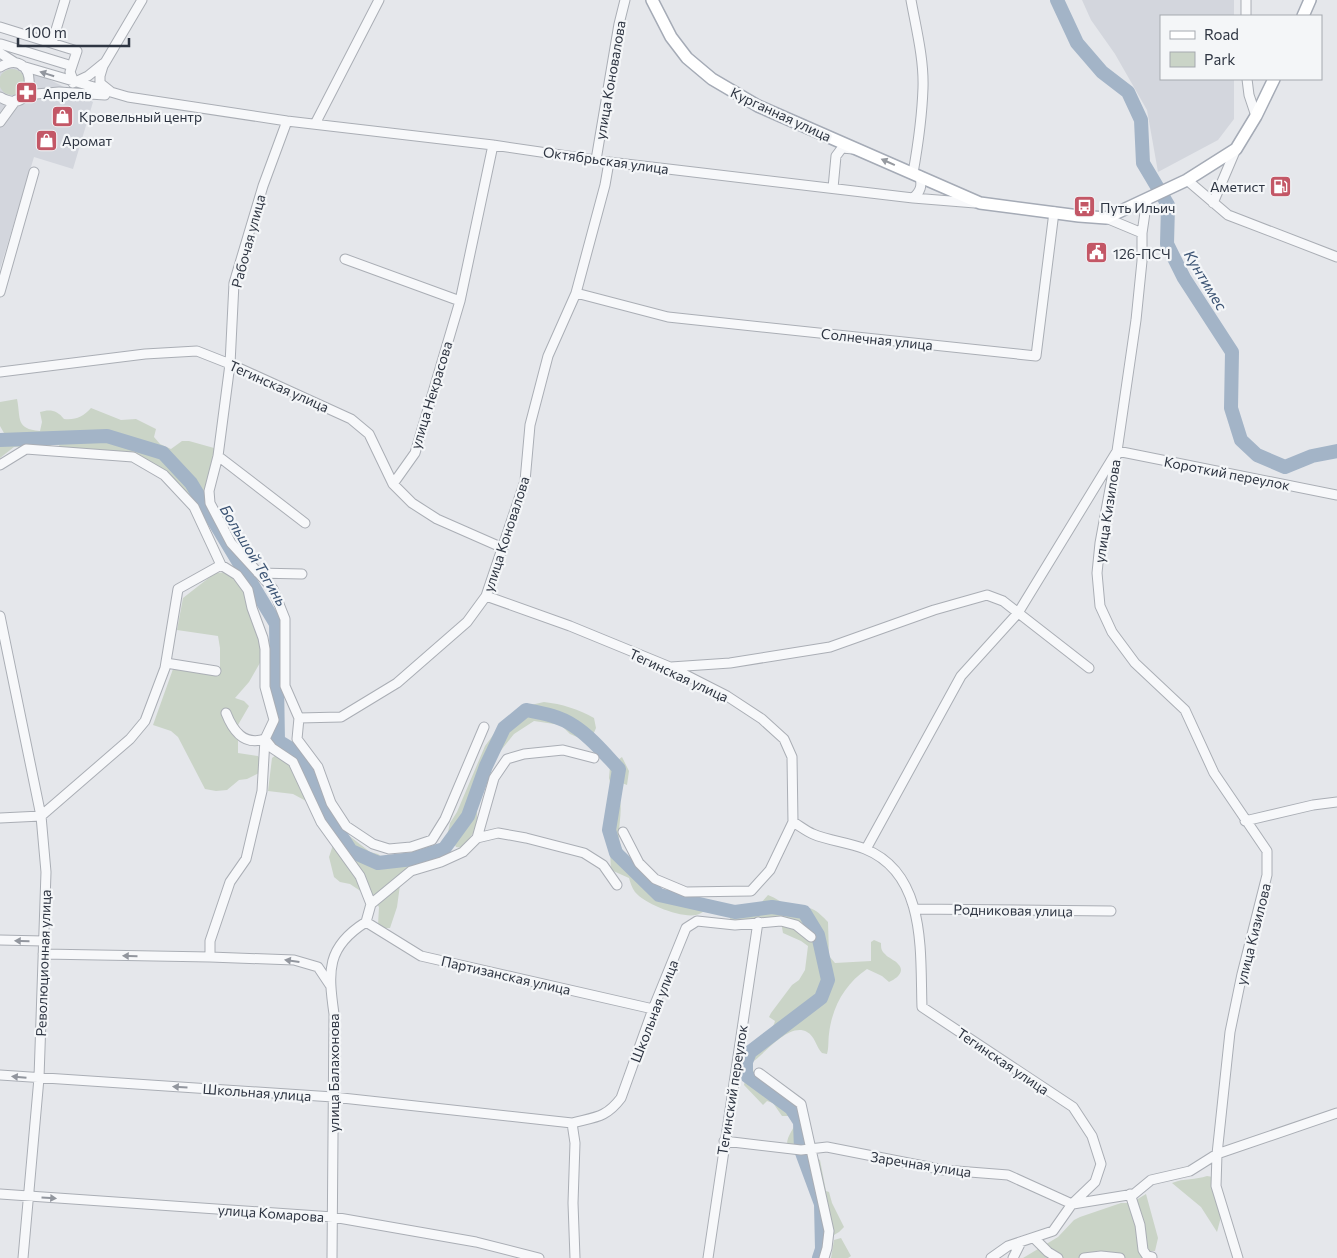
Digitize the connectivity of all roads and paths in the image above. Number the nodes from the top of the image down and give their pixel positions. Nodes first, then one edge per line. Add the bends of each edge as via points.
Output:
1 (65, 0) edge
2 (142, 0) edge
3 (378, 0) edge
4 (625, 0) edge
5 (652, 0) edge
6 (911, 0) edge
7 (1246, 0) edge
8 (1310, 0) edge
9 (1246, 15) edge
10 (1303, 15) edge
11 (0, 27) edge
12 (52, 43) junction
13 (1, 44) edge
14 (0, 53) edge
15 (108, 59) junction
16 (20, 65) junction
17 (72, 66) junction
18 (0, 67) edge
19 (1247, 80) edge
20 (1274, 80) edge
21 (74, 82) junction
22 (47, 92) junction
23 (117, 94) junction
24 (25, 95) junction
25 (0, 97) edge
26 (128, 97) junction
27 (16, 100) junction
28 (1256, 116) junction
29 (287, 121) junction
30 (0, 122) edge
31 (315, 124) junction
32 (815, 131) junction
33 (493, 145) junction
34 (1236, 149) junction
35 (862, 150) junction
36 (836, 156) junction
37 (596, 160) junction
38 (609, 162) junction
39 (34, 172) dead end
40 (916, 175) junction
41 (1188, 180) junction
42 (833, 188) junction
43 (913, 198) junction
44 (1147, 199) junction
45 (980, 203) junction
46 (1213, 203) junction
47 (1054, 212) junction
48 (1106, 218) junction
49 (1142, 234) junction
50 (1337, 257) edge
51 (345, 259) dead end
52 (0, 292) edge
53 (576, 293) junction
54 (460, 301) junction
55 (230, 364) junction
56 (0, 372) edge
57 (1117, 451) junction
58 (218, 456) junction
59 (0, 465) edge
60 (393, 484) junction
61 (1337, 495) edge
62 (305, 523) dead end
63 (503, 548) junction
64 (221, 565) junction
65 (258, 573) junction
66 (302, 574) dead end
67 (486, 596) junction
68 (1018, 613) junction
69 (1, 622) edge
70 (0, 639) edge
71 (2, 651) edge
72 (166, 663) junction
73 (670, 668) junction
74 (1089, 668) dead end
75 (216, 670) dead end
76 (12, 671) junction
77 (226, 713) dead end
78 (298, 718) junction
79 (484, 727) dead end
80 (265, 739) junction
81 (268, 751) junction
82 (594, 758) dead end
83 (1337, 802) edge
84 (41, 816) junction
85 (0, 818) edge
86 (1245, 821) junction
87 (793, 822) junction
88 (623, 832) dead end
89 (477, 838) junction
90 (866, 849) junction
91 (617, 885) dead end
92 (371, 904) junction
93 (915, 909) junction
94 (1111, 911) dead end
95 (366, 922) junction
96 (758, 922) junction
97 (811, 937) dead end
98 (0, 940) edge
99 (43, 941) junction
100 (43, 954) junction
101 (210, 957) junction
102 (330, 985) junction
103 (653, 1009) junction
104 (759, 1073) dead end
105 (0, 1075) edge
106 (39, 1078) junction
107 (333, 1097) junction
108 (1337, 1113) edge
109 (572, 1123) junction
110 (724, 1141) junction
111 (812, 1149) junction
112 (1217, 1154) junction
113 (0, 1194) edge
114 (1130, 1194) junction
115 (28, 1196) junction
116 (1072, 1204) junction
117 (333, 1217) junction
118 (1034, 1238) junction
119 (1021, 1242) junction
120 (23, 1258) edge
121 (332, 1258) edge
122 (539, 1258) edge
123 (575, 1258) edge
124 (708, 1258) edge
125 (824, 1258) edge
126 (991, 1258) edge
127 (1013, 1258) edge
128 (1058, 1258) edge
129 (1084, 1258) edge
130 (1120, 1258) edge
131 (1148, 1258) edge
132 (1238, 1258) edge

1 - 12 street
2 - 15 street
3 - 31 street
4 - 37 street, улица Коновалова
5 - 32 main road, Курганная улица via 686,58 712,79 758,106
6 - 40 street via 923,87
7 - 9 street
8 - 10 main road
11 - 12 street
12 - 17 street via 77,51
13 - 17 street
14 - 16 street
15 - 21 street via 88,76
15 - 23 street via 100,80 104,87
16 - 18 street via 11,63
21 -> 16 street, Октябрьская улица
16 - 24 street via 30,76 30,87
17 - 21 street via 70,72
19 - 28 street
20 - 28 main road
21 - 22 street
21 - 23 street, Октябрьская улица
22 - 24 street
22 - 26 street
23 - 26 street, Октябрьская улица
24 - 27 street
25 - 27 street
26 - 29 street, Октябрьская улица
27 - 30 street
28 - 34 main road
29 - 31 street, Октябрьская улица
29 - 55 street, Рабочая улица via 263,186 234,283
31 - 33 street, Октябрьская улица
32 - 35 main road, Курганная улица
32 - 36 street via 828,140
33 - 37 street, Октябрьская улица
33 - 54 street, улица Некрасова
34 - 41 main road, Октябрьская улица
34 - 46 street
35 - 36 street, Курганная улица via 842,148
40 -> 35 main road, Курганная улица
36 - 42 street, Курганная улица
37 - 38 street, Октябрьская улица
38 - 42 street, Октябрьская улица
38 - 53 street, улица Коновалова
39 - 52 street
40 - 43 street via 922,184
40 - 45 main road, Курганная улица
41 - 44 main road, Октябрьская улица
41 - 46 street
42 - 43 street, Октябрьская улица
43 - 45 street, Октябрьская улица
44 - 48 main road, Октябрьская улица
44 - 49 street, улица Кизилова
45 - 47 main road, Октябрьская улица
46 - 50 street via 1228,215
47 - 48 main road, Октябрьская улица
47 - 53 street, Солнечная улица via 1036,356 668,317
48 - 49 street
49 - 57 street, улица Кизилова via 1136,320
51 - 54 street
53 - 63 street, улица Коновалова via 548,356 530,425 525,481
54 - 60 street, улица Некрасова via 414,453
55 - 56 street, Тегинская улица via 197,351 145,354
55 - 58 street
55 - 60 street, Тегинская улица via 352,419 370,434
57 - 61 street, Короткий переулок
57 - 68 street, улица Кизилова
57 - 86 street, улица Кизилова via 1100,543 1097,572 1100,606 1112,632 1135,663 1186,710 1214,774
58 - 62 street
58 - 65 street via 209,491 210,503 231,543
59 - 64 street via 26,449 133,457 164,475 194,507
60 - 63 street, Тегинская улица via 412,503 437,519
63 - 67 street, улица Коновалова
64 - 72 street via 178,589
64 - 80 street via 237,575 248,590 263,638 264,687 274,720
65 - 66 street
65 - 78 street via 273,590 285,619 285,686
67 - 73 street, Тегинская улица via 570,626
67 - 78 street, улица Коновалова via 467,622 397,683 341,717
68 - 73 street via 1003,601 987,595 830,647 730,663
68 - 74 street
68 - 90 street, улица Кизилова via 961,676
69 - 76 street
70 - 71 street
71 - 76 street
72 - 75 street
72 - 84 street via 145,721 130,739
73 - 87 street, Тегинская улица via 728,696 784,739 792,756
76 - 84 street, Революционная улица
77 - 80 street via 241,737 248,741
78 - 79 street via 297,738 318,767 331,803 346,826 373,844 388,849 411,847 432,840 445,819
80 - 81 street
81 - 92 street via 293,762 321,822 360,876
81 - 101 street via 246,859 230,882 210,941
82 - 89 street via 563,750 506,759 494,778
83 - 86 street
84 - 85 street
84 - 99 street, Революционная улица via 46,872
86 - 112 street, улица Кизилова via 1267,851 1267,875 1230,1032
87 - 88 street, Тегинская улица via 770,870 751,890 686,892 656,879 639,863
87 - 90 street, Тегинская улица via 814,834
89 - 91 street via 498,833 584,853 603,864
89 - 92 street via 463,852 411,871
90 - 93 street, Тегинская улица via 890,864 904,882
92 - 95 street
93 - 94 street, Родниковая улица
93 - 116 street, Тегинская улица via 922,1007 1073,1107 1092,1136 1101,1164 1095,1182
95 - 102 street, улица Балахонова via 352,931 339,946 331,963
95 - 103 street, Партизанская улица via 421,956
96 - 97 street via 796,925
96 - 103 street, Школьная улица via 735,925 697,921 686,928
96 - 110 street, Тегинский переулок
99 -> 98 street
99 - 100 street, Революционная улица
101 -> 100 street
100 - 106 street, Революционная улица
102 -> 101 street via 318,967 294,960
102 - 107 street, улица Балахонова via 334,1014
103 - 109 street, Школьная улица via 621,1098 612,1110 602,1116
104 - 111 street via 802,1104
106 -> 105 street, Школьная улица
107 -> 106 street, Школьная улица
106 - 115 street, Революционная улица
107 - 109 street, Школьная улица
107 - 117 street, улица Балахонова
108 - 112 street
109 - 123 street via 575,1144
110 - 111 street, Заречная улица
110 - 124 street, Тегинский переулок
111 - 116 street, Заречная улица via 827,1147 944,1170 1008,1175
111 - 125 street via 829,1231
112 - 114 street via 1190,1170 1151,1180
112 - 132 street, улица Кизилова via 1216,1186
113 - 115 street, улица Комарова
114 - 116 street
114 - 131 street via 1140,1225 1143,1250 1152,1257
115 -> 117 street, улица Комарова
115 - 120 street, Революционная улица
116 - 118 street via 1053,1231
117 - 121 street, улица Балахонова
117 - 122 street, улица Комарова via 476,1242
118 - 119 street
118 - 128 street
119 - 126 street via 1008,1246
119 - 127 street
129 - 130 street

